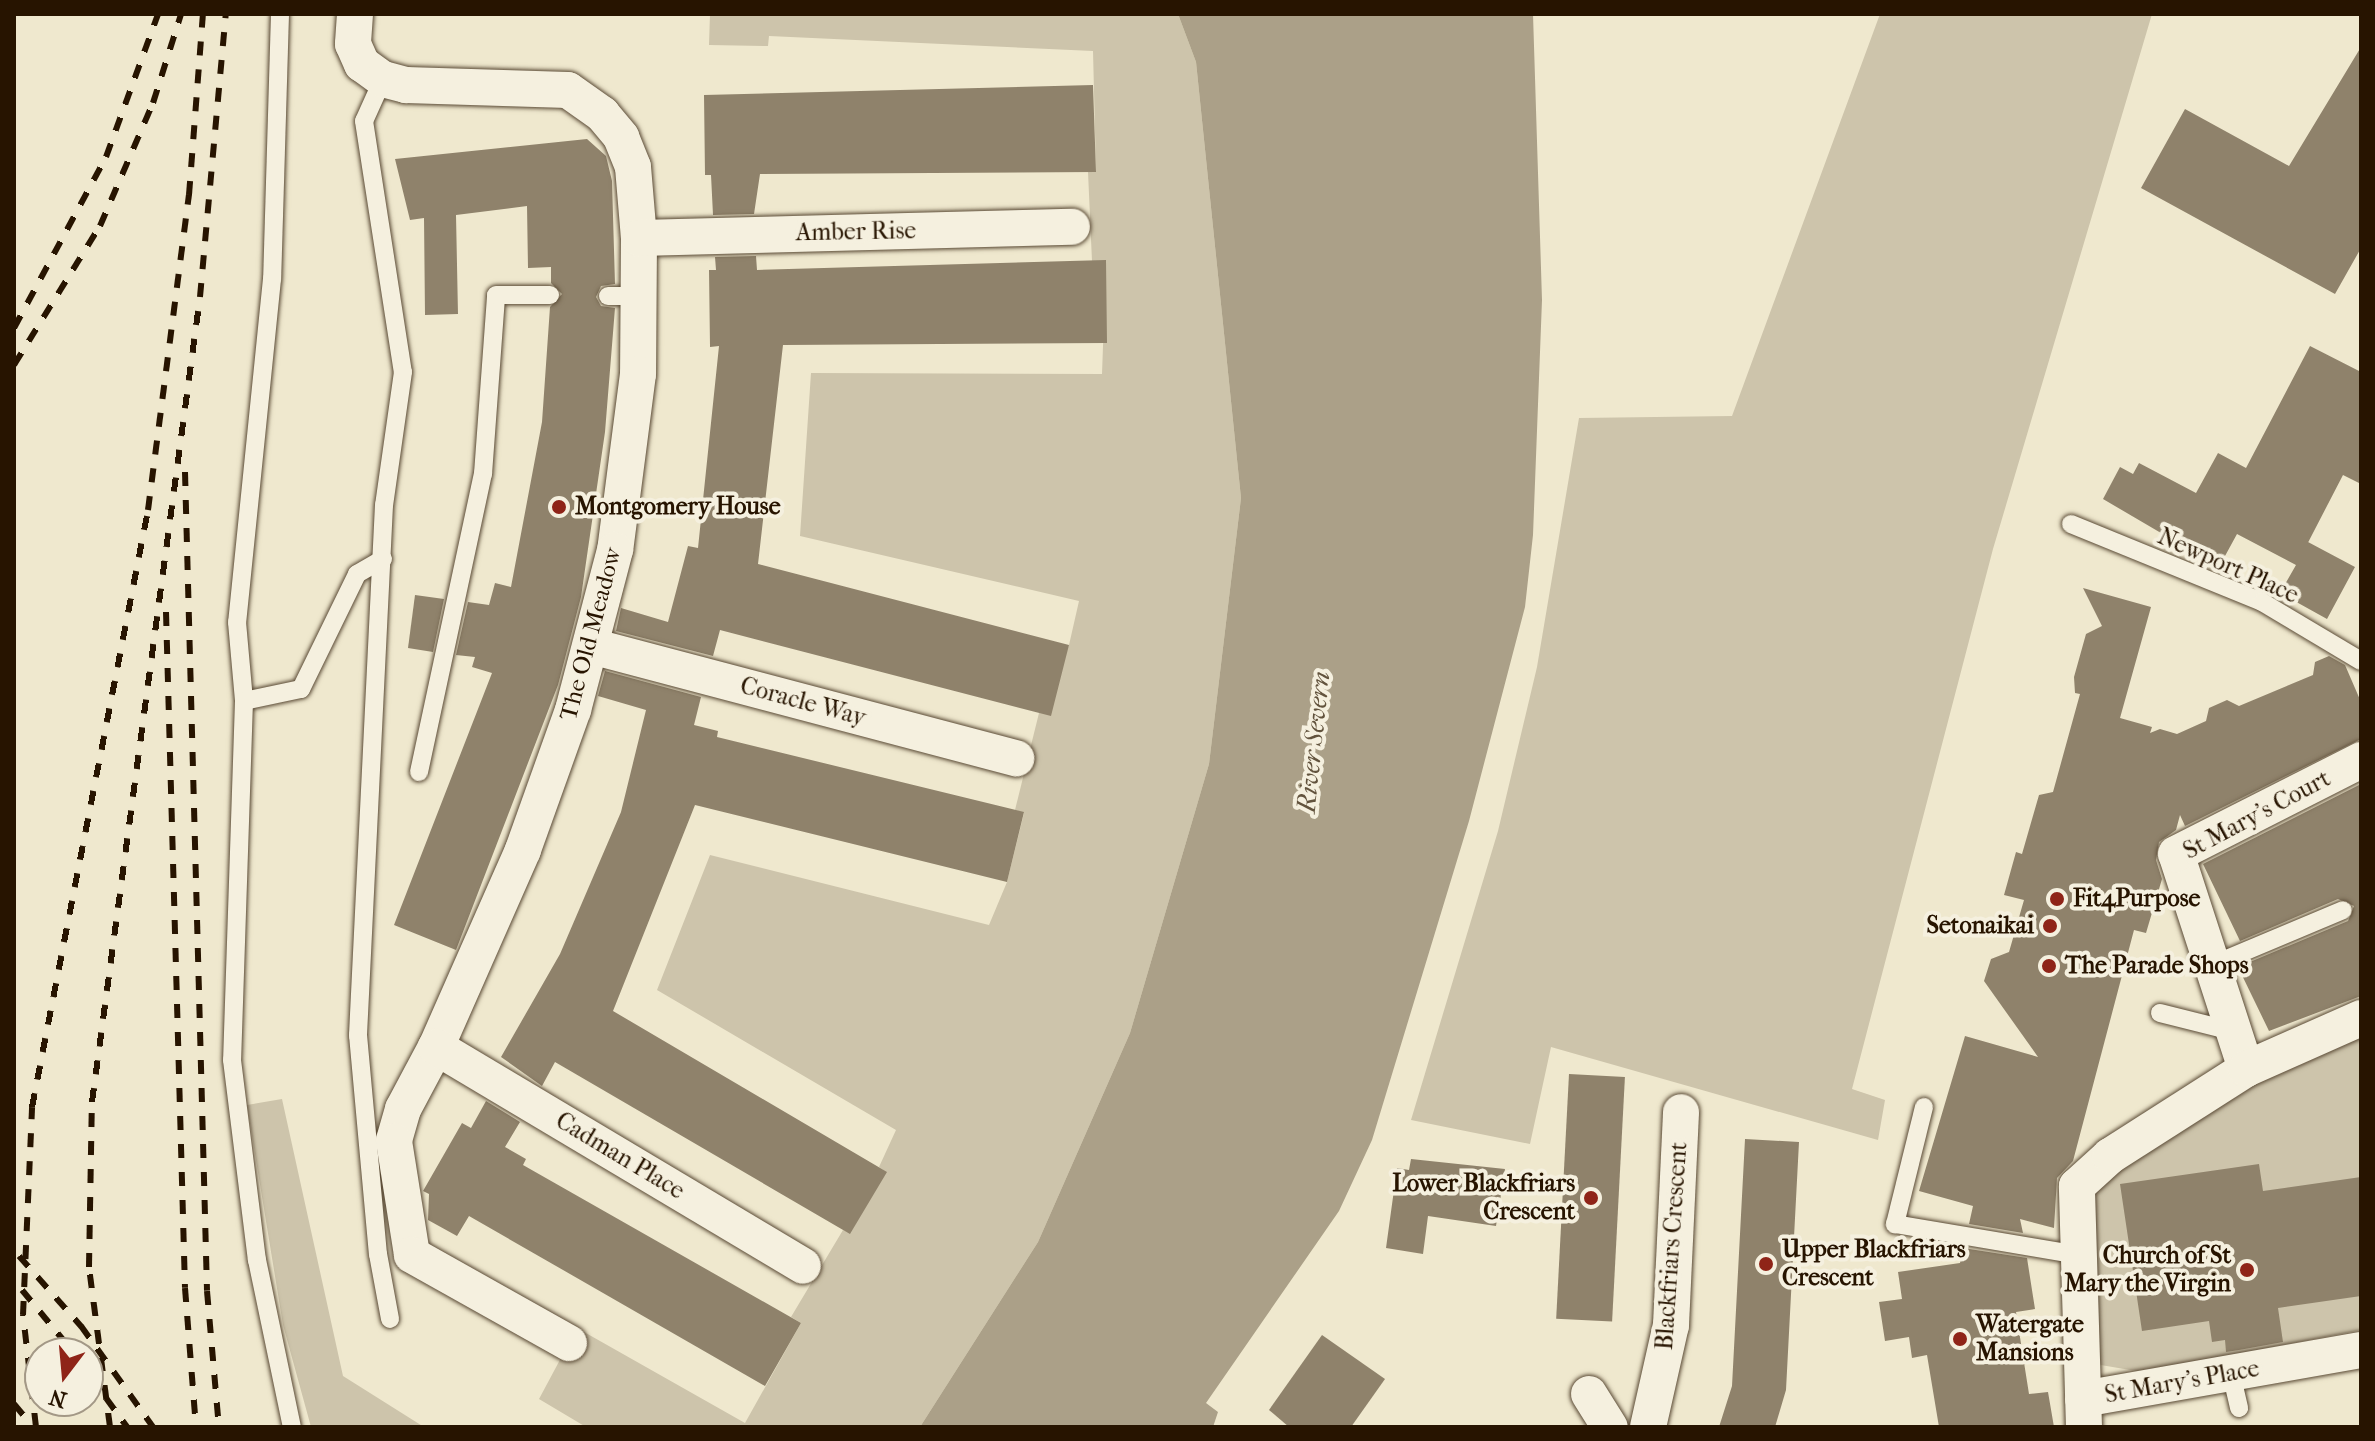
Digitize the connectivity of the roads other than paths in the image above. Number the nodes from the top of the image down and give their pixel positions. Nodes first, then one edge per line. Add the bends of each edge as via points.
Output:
1 (280, 14) edge
2 (355, 14) edge
3 (383, 79) junction
4 (1072, 227) dead end
5 (639, 238) junction
6 (550, 295) dead end
7 (2071, 524) dead end
8 (383, 559) junction
9 (591, 646) junction
10 (2361, 661) edge
11 (244, 701) junction
12 (1016, 758) dead end
13 (2361, 760) edge
14 (419, 772) dead end
15 (2343, 910) dead end
16 (2210, 966) junction
17 (2160, 1013) dead end
18 (2361, 1018) edge
19 (2232, 1031) junction
20 (436, 1047) junction
21 (2246, 1069) junction
22 (1924, 1107) dead end
23 (1681, 1112) dead end
24 (2079, 1255) junction
25 (803, 1266) dead end
26 (390, 1319) dead end
27 (569, 1343) dead end
28 (2361, 1350) edge
29 (2231, 1373) junction
30 (1589, 1394) dead end
31 (2239, 1408) dead end
32 (2084, 1413) edge
33 (292, 1427) edge
34 (1610, 1427) edge
35 (1648, 1427) edge

1 - 11 lane via 272,279 237,622
2 - 3 street via 353,44 362,64
3 - 5 street, The Old Meadow via 406,85 551,86 576,95 621,137 633,167
3 - 8 lane via 364,121 403,372 384,505
4 - 5 street, Amber Rise
5 - 9 street, The Old Meadow via 623,296 629,467
6 - 14 lane via 496,295 483,474
7 - 10 lane, Newport Place via 2262,602
8 - 11 lane via 357,574 301,689
8 - 26 lane via 358,1035 378,1254
9 - 12 street, Coracle Way
9 - 20 street, The Old Meadow via 523,850
11 - 33 lane via 232,1060 257,1260
13 - 16 street, St Mary's Court via 2176,854
15 - 16 lane
16 - 19 street
17 - 19 lane
18 - 21 street, St Mary's Place
19 - 21 street
20 - 25 street, Cadman Place
20 - 27 street, The Old Meadow via 403,1109 394,1141 412,1255
21 - 24 street, St Mary's Place via 2110,1156 2077,1186
22 - 24 lane via 1895,1224
23 - 35 street, Blackfriars Crescent via 1671,1325
24 - 32 street, St Mary's Place
28 - 29 street, St Mary's Place
29 - 31 lane
29 - 32 street, St Mary's Place
30 - 34 street

